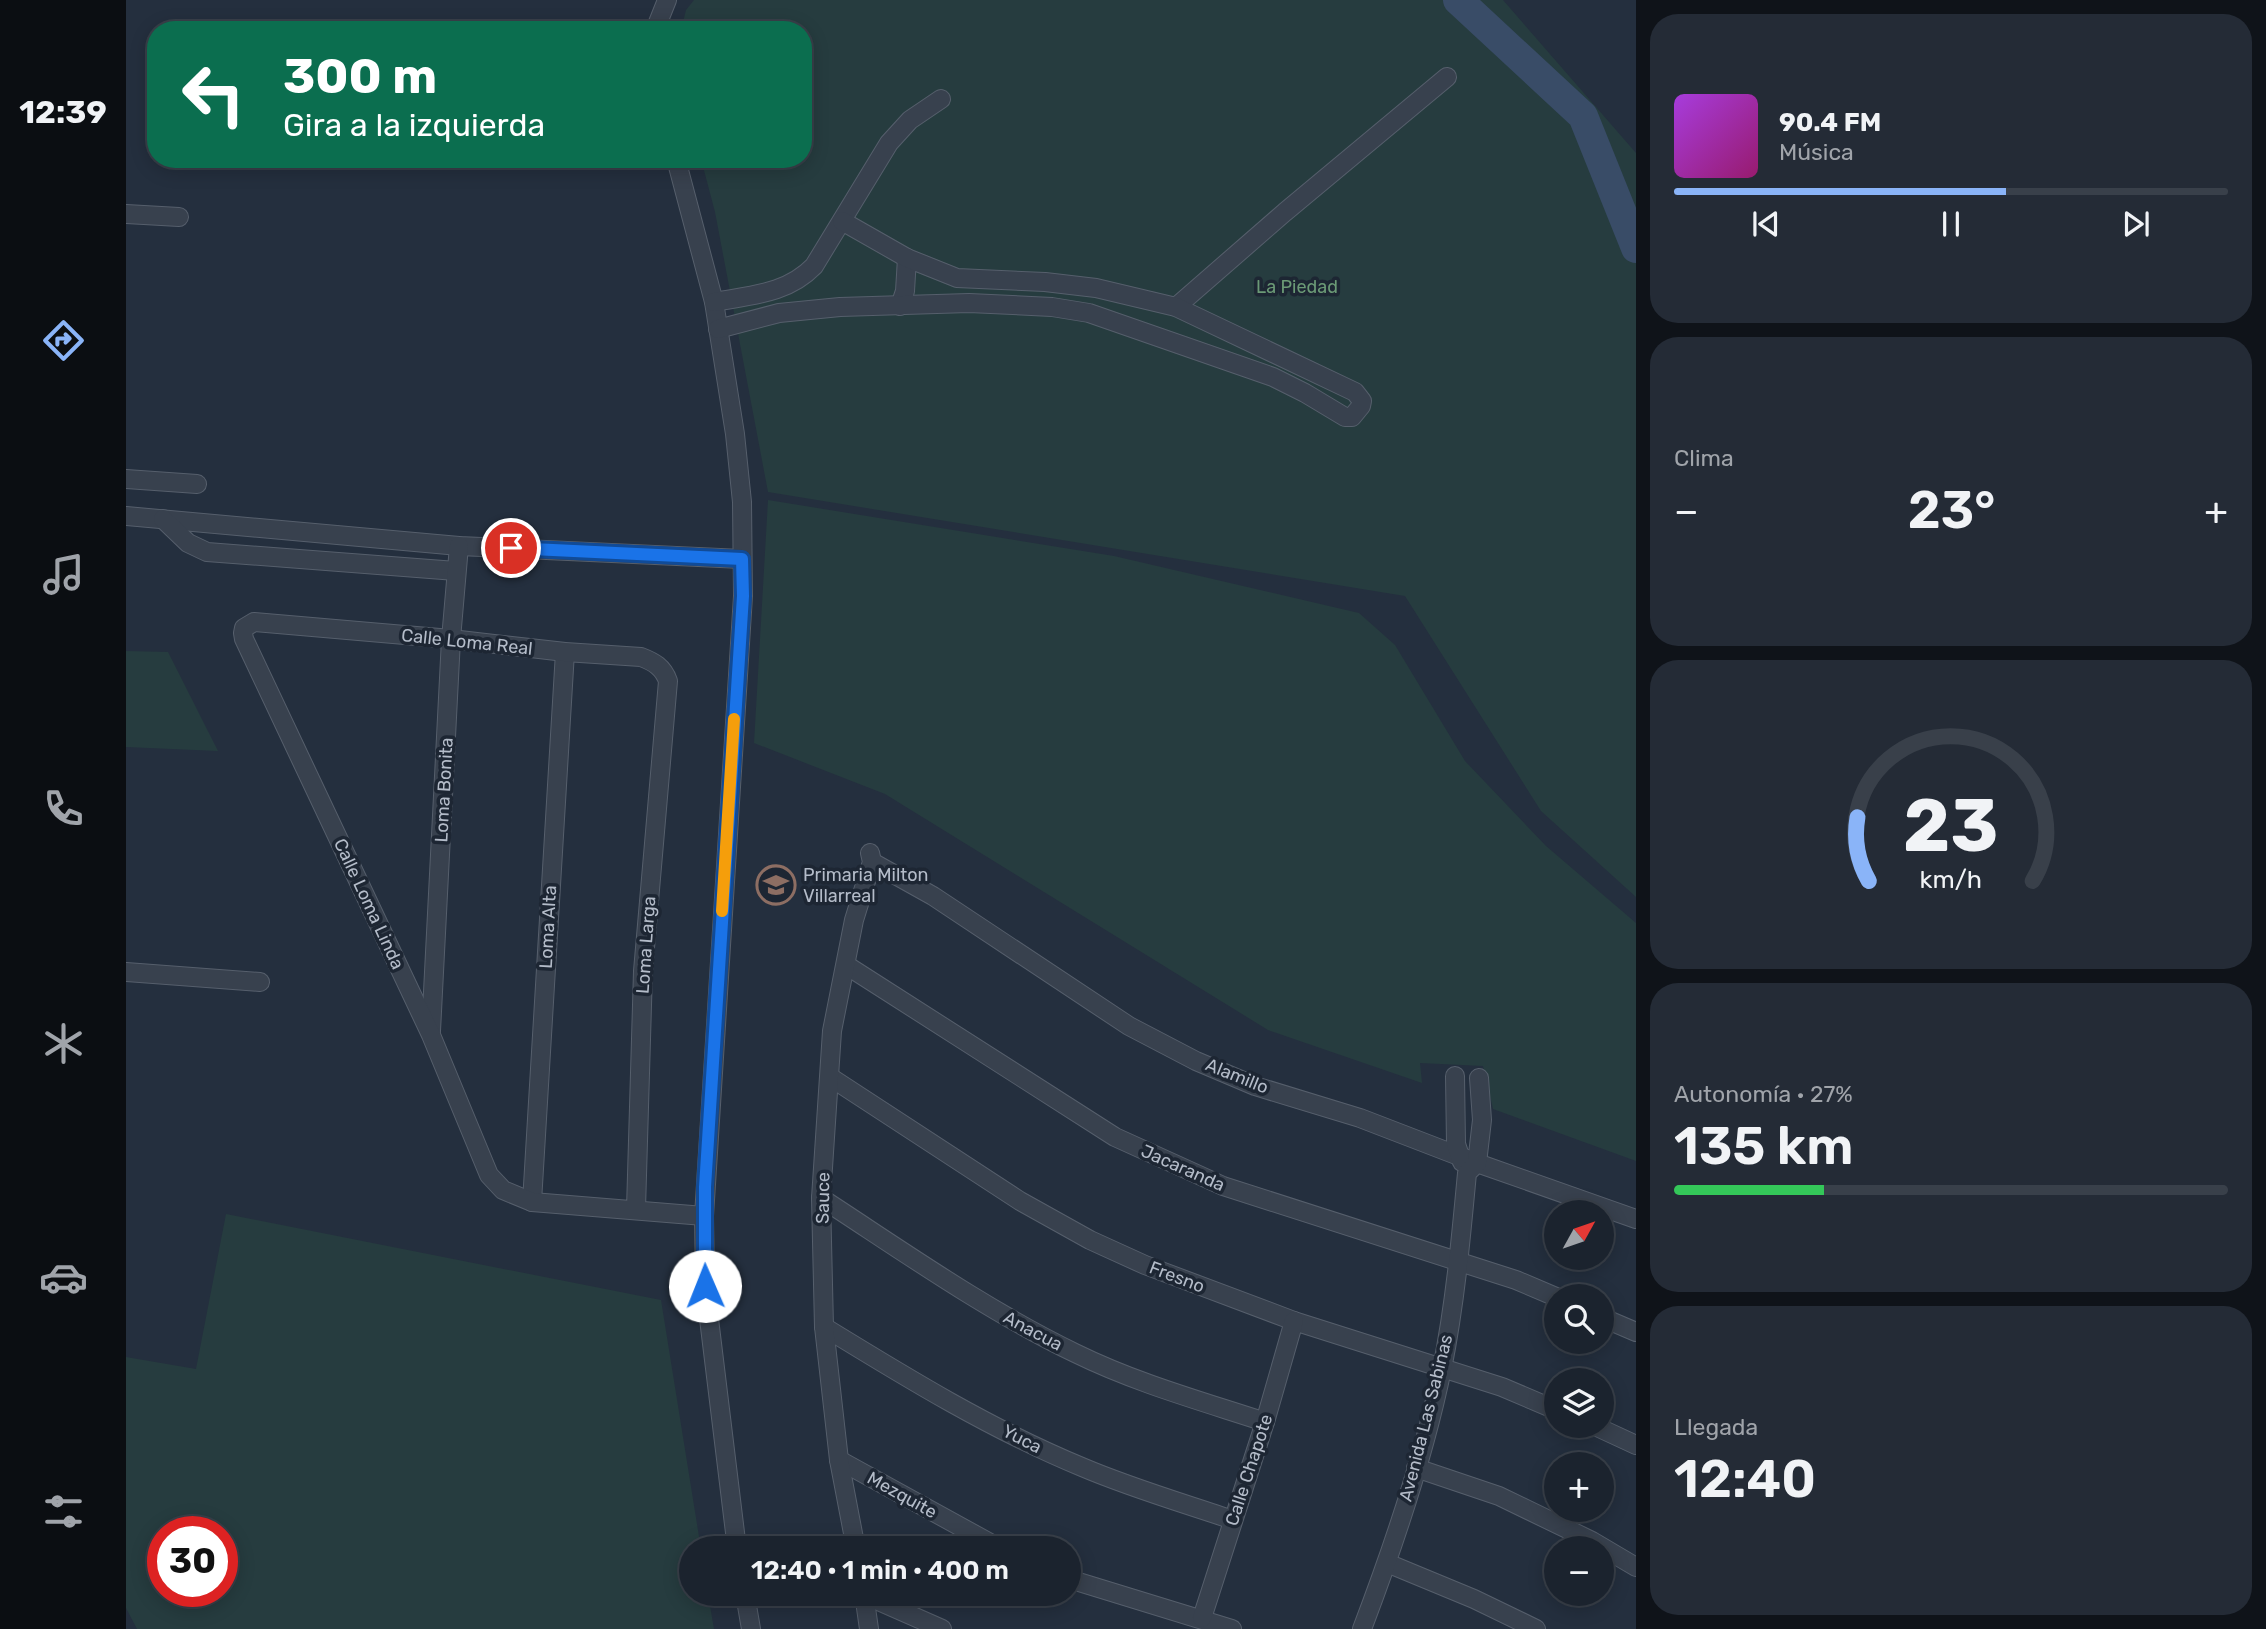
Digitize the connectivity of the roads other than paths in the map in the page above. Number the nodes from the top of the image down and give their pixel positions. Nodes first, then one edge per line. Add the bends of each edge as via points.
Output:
1 (667, 0) edge
2 (659, 21) edge
3 (1447, 77) dead end
4 (941, 99) dead end
5 (678, 168) edge
6 (126, 214) edge
7 (179, 217) dead end
8 (842, 221) junction
9 (906, 258) junction
10 (1096, 288) junction
11 (714, 302) junction
12 (900, 306) junction
13 (1176, 307) junction
14 (1089, 313) junction
15 (718, 329) junction
16 (126, 479) edge
17 (197, 484) dead end
18 (126, 516) edge
19 (163, 519) junction
20 (459, 546) junction
21 (742, 559) junction
22 (456, 571) junction
23 (254, 622) joint
24 (451, 639) junction
25 (565, 652) junction
26 (668, 681) joint
27 (870, 856) joint
28 (846, 965) junction
29 (126, 972) edge
30 (260, 982) dead end
31 (431, 1035) junction
32 (1455, 1076) dead end
33 (830, 1077) junction
34 (1479, 1078) dead end
35 (1459, 1156) junction
36 (1472, 1168) junction
37 (821, 1198) junction
38 (532, 1202) junction
39 (636, 1209) junction
40 (704, 1216) junction
41 (1636, 1220) edge
42 (1459, 1262) junction
43 (1544, 1292) edge
44 (1294, 1321) junction
45 (1614, 1323) edge
46 (824, 1327) junction
47 (1636, 1332) edge
48 (1442, 1370) junction
49 (1544, 1405) edge
50 (1265, 1422) junction
51 (1614, 1435) edge
52 (1636, 1445) edge
53 (839, 1460) junction
54 (1416, 1468) junction
55 (1233, 1520) junction
56 (735, 1536) edge
57 (854, 1536) edge
58 (977, 1536) edge
59 (1387, 1563) junction
60 (1636, 1567) edge
61 (1081, 1583) edge
62 (747, 1606) edge
63 (866, 1606) edge
64 (889, 1606) edge
65 (1202, 1618) junction
66 (751, 1629) edge
67 (869, 1629) edge
68 (942, 1629) edge
69 (1232, 1629) edge
70 (1362, 1629) edge
71 (1536, 1629) edge

1 - 2 street
3 - 13 street
4 - 8 street via 910,120 889,143
5 - 11 street
6 - 7 street
8 - 9 street
8 - 11 street via 814,266 792,285
9 - 10 street via 957,278
9 - 12 street
10 - 13 street
10 - 14 street
11 - 15 street
12 - 14 street via 969,303
12 - 15 street via 779,313
13 - 14 street via 1354,392 1361,405 1352,417 1345,417 1273,377
15 - 21 street via 735,434
16 - 17 street
18 - 19 street
19 - 20 street
19 - 22 street via 188,543 207,552
20 - 21 street
20 - 22 street, Loma Bonita
21 - 40 street
22 - 24 street, Loma Bonita
23 - 24 street, Calle Loma Real
23 - 31 street, Calle Loma Linda via 244,628 244,639
24 - 25 street, Calle Loma Real
24 - 31 street, Loma Bonita
25 - 26 street, Calle Loma Real via 641,657 659,666
25 - 38 street, Loma Alta
26 - 39 street, Loma Larga via 643,971
27 - 28 street, Sauce
27 - 35 street, Alamillo via 1129,1026 1185,1055 1255,1086 1360,1118
28 - 33 street, Sauce via 832,1031
28 - 42 street, Jacaranda via 1115,1137 1223,1186
29 - 30 street
31 - 38 street, Calle Loma Linda via 489,1175 503,1189
32 - 35 street
33 - 37 street, Sauce
33 - 44 street, Fresno via 1020,1201 1090,1240
34 - 36 street, Avenida Las Sabinas via 1482,1120
35 - 36 street, Alamillo
36 - 41 street, Alamillo
36 - 42 street, Avenida Las Sabinas
37 - 46 street, Sauce
37 - 50 street, Anacua via 1010,1319 1077,1354 1145,1384
38 - 39 street
39 - 40 street
40 - 56 street via 705,1286
42 - 43 street, Jacaranda
42 - 48 street, Avenida Las Sabinas
44 - 48 street, Fresno
44 - 50 street, Calle Chapote
45 - 47 street
46 - 53 street, Sauce
46 - 55 street, Yuca via 1017,1438 1083,1468
48 - 49 street, Fresno
48 - 54 street, Avenida Las Sabinas
50 - 55 street, Calle Chapote
51 - 52 street
53 - 57 street, Sauce
53 - 58 street, Mezquite
54 - 59 street, Avenida Las Sabinas
54 - 60 street via 1499,1496
55 - 65 street, Calle Chapote
59 - 70 street, Avenida Las Sabinas
59 - 71 street
61 - 65 street
62 - 66 street
63 - 67 street
64 - 68 street
65 - 69 street

